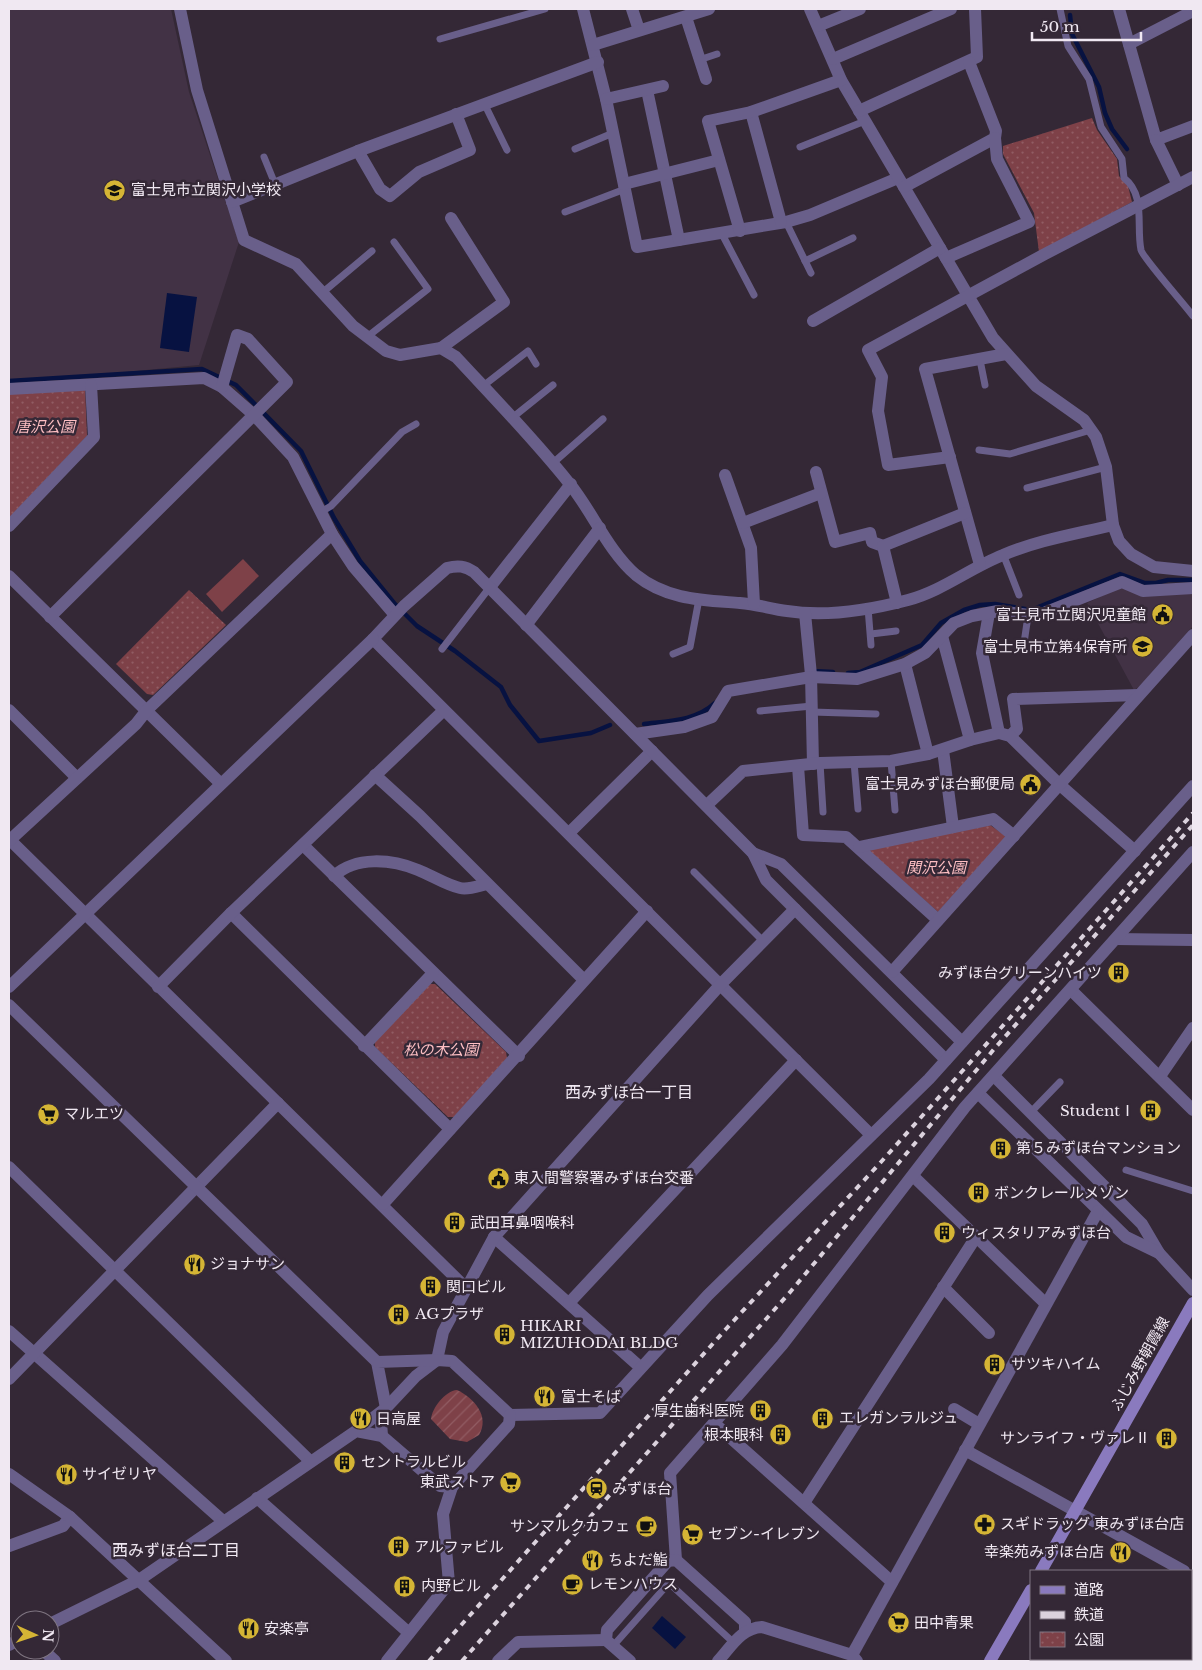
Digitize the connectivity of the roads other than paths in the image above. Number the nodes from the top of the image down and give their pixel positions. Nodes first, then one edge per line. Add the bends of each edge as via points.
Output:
1 (180, 9) edge
2 (545, 9) edge
3 (583, 9) edge
4 (632, 9) edge
5 (709, 9) edge
6 (810, 9) edge
7 (860, 9) edge
8 (951, 9) edge
9 (976, 9) edge
10 (1060, 9) edge
11 (1119, 9) edge
12 (1193, 11) edge
13 (682, 14) edge
14 (818, 26) junction
15 (639, 30) junction
16 (440, 39) dead end
17 (1129, 44) junction
18 (593, 45) junction
19 (717, 54) dead end
20 (833, 59) junction
21 (699, 60) junction
22 (598, 62) junction
23 (969, 62) junction
24 (706, 80) dead end
25 (841, 80) junction
26 (663, 86) dead end
27 (647, 90) junction
28 (606, 99) junction
29 (484, 103) junction
30 (751, 112) junction
31 (456, 114) junction
32 (862, 116) junction
33 (1193, 126) edge
34 (613, 134) junction
35 (995, 138) junction
36 (1156, 140) junction
37 (800, 147) dead end
38 (575, 149) dead end
39 (507, 150) dead end
40 (358, 151) junction
41 (264, 157) dead end
42 (720, 160) junction
43 (665, 174) junction
44 (1193, 177) edge
45 (901, 182) junction
46 (275, 184) junction
47 (624, 186) junction
48 (1178, 186) junction
49 (232, 202) junction
50 (1139, 206) junction
51 (566, 212) dead end
52 (451, 218) dead end
53 (784, 222) junction
54 (740, 230) junction
55 (722, 234) junction
56 (853, 238) dead end
57 (679, 240) junction
58 (394, 242) dead end
59 (372, 252) dead end
60 (943, 253) junction
61 (806, 261) junction
62 (811, 273) dead end
63 (322, 293) junction
64 (754, 295) dead end
65 (968, 295) junction
66 (1193, 316) edge
67 (813, 321) dead end
68 (367, 337) junction
69 (441, 348) junction
70 (1006, 354) junction
71 (980, 360) junction
72 (536, 364) dead end
73 (553, 384) dead end
74 (91, 385) junction
75 (985, 385) dead end
76 (222, 386) junction
77 (483, 386) junction
78 (9, 389) edge
79 (258, 412) junction
80 (512, 418) junction
81 (603, 418) dead end
82 (416, 424) dead end
83 (1091, 430) junction
84 (979, 450) dead end
85 (950, 458) junction
86 (553, 463) junction
87 (1106, 467) junction
88 (816, 472) dead end
89 (725, 475) dead end
90 (570, 484) junction
91 (1027, 488) dead end
92 (821, 493) junction
93 (326, 509) junction
94 (965, 513) junction
95 (743, 523) junction
96 (1113, 525) junction
97 (9, 526) edge
98 (600, 528) junction
99 (332, 534) junction
100 (883, 546) junction
101 (1003, 554) junction
102 (980, 565) junction
103 (1193, 571) edge
104 (9, 576) edge
105 (490, 587) junction
106 (1193, 588) edge
107 (1020, 595) dead end
108 (699, 600) junction
109 (897, 603) junction
110 (754, 604) junction
111 (868, 608) junction
112 (399, 611) junction
113 (989, 612) junction
114 (805, 613) junction
115 (1028, 616) junction
116 (50, 617) junction
117 (526, 625) junction
118 (896, 631) dead end
119 (871, 634) junction
120 (1193, 634) edge
121 (942, 636) junction
122 (373, 639) junction
123 (1024, 643) dead end
124 (871, 645) dead end
125 (444, 646) dead end
126 (673, 654) dead end
127 (905, 664) junction
128 (811, 673) junction
129 (1138, 695) junction
130 (812, 709) junction
131 (9, 710) edge
132 (147, 710) junction
133 (444, 711) junction
134 (760, 711) dead end
135 (876, 714) dead end
136 (635, 734) junction
137 (1005, 735) junction
138 (970, 740) junction
139 (943, 750) junction
140 (652, 751) junction
141 (928, 754) junction
142 (891, 761) junction
143 (854, 762) junction
144 (816, 764) junction
145 (798, 766) junction
146 (375, 776) junction
147 (77, 778) junction
148 (220, 783) junction
149 (1060, 785) junction
150 (1193, 786) edge
151 (707, 806) junction
152 (858, 809) dead end
153 (896, 810) dead end
154 (823, 812) dead end
155 (953, 827) junction
156 (569, 833) junction
157 (1014, 836) junction
158 (9, 840) edge
159 (303, 845) junction
160 (859, 847) junction
161 (1135, 851) junction
162 (1193, 852) edge
163 (753, 853) junction
164 (694, 872) dead end
165 (334, 876) junction
166 (487, 884) junction
167 (795, 909) junction
168 (647, 911) junction
169 (231, 913) junction
170 (83, 914) junction
171 (938, 920) junction
172 (1116, 939) junction
173 (1193, 940) edge
174 (763, 941) junction
175 (433, 972) junction
176 (892, 972) junction
177 (584, 980) junction
178 (721, 984) junction
179 (9, 987) edge
180 (158, 987) junction
181 (1071, 990) junction
182 (9, 1005) edge
183 (1193, 1028) edge
184 (962, 1042) junction
185 (364, 1046) junction
186 (519, 1056) junction
187 (796, 1060) junction
188 (946, 1060) junction
189 (994, 1076) junction
190 (1160, 1076) junction
191 (1060, 1082) dead end
192 (978, 1093) junction
193 (278, 1103) junction
194 (1193, 1110) edge
195 (1031, 1112) junction
196 (450, 1129) junction
197 (871, 1135) junction
198 (9, 1167) edge
199 (1126, 1170) dead end
200 (913, 1176) junction
201 (196, 1188) junction
202 (1193, 1191) edge
203 (383, 1204) junction
204 (1098, 1211) junction
205 (494, 1237) junction
206 (976, 1237) junction
207 (1159, 1253) junction
208 (113, 1271) junction
209 (944, 1287) junction
210 (466, 1288) junction
211 (1193, 1290) edge
212 (568, 1303) junction
213 (1193, 1303) edge
214 (1046, 1304) junction
215 (9, 1331) edge
216 (989, 1333) dead end
217 (33, 1353) junction
218 (437, 1360) junction
219 (377, 1362) junction
220 (640, 1367) junction
221 (9, 1379) edge
222 (386, 1408) junction
223 (954, 1409) dead end
224 (510, 1415) junction
225 (714, 1423) junction
226 (979, 1424) junction
227 (356, 1431) junction
228 (382, 1436) junction
229 (965, 1450) junction
230 (310, 1460) junction
231 (9, 1474) edge
232 (452, 1487) junction
233 (258, 1498) junction
234 (804, 1503) junction
235 (1076, 1512) junction
236 (70, 1517) junction
237 (223, 1521) junction
238 (9, 1546) edge
239 (676, 1560) junction
240 (1043, 1570) edge
241 (1182, 1570) edge
242 (139, 1580) junction
243 (892, 1582) junction
244 (1030, 1592) edge
245 (60, 1619) edge
246 (745, 1631) junction
247 (409, 1633) junction
248 (609, 1643) junction
249 (734, 1643) junction
250 (855, 1658) edge
251 (226, 1661) edge
252 (387, 1661) edge
253 (498, 1661) edge
254 (630, 1661) edge
255 (718, 1661) edge
256 (731, 1661) edge
257 (990, 1661) edge

1 - 49 street via 197,90
2 - 16 lane
3 - 18 street
4 - 15 street
5 - 13 street
6 - 14 street
7 - 14 street
8 - 20 street
9 - 23 street via 977,57
10 - 50 lane via 1068,46 1089,79 1101,127 1122,159 1124,178 1132,184
11 - 17 street
12 - 17 street
13 - 15 street
13 - 21 street
14 - 20 street
15 - 18 street
17 - 36 street
18 - 22 street
19 - 21 lane
20 - 25 street
21 - 24 street
22 - 28 street
22 - 29 street
23 - 32 street
23 - 35 street via 996,131
25 - 30 street
25 - 32 street
26 - 27 street
27 - 28 street
27 - 43 street
28 - 34 street
29 - 31 street
29 - 39 lane
30 - 42 street via 708,121
30 - 53 street
31 - 40 street
31 - 40 street via 470,150 420,172 390,196 380,189
32 - 37 lane
32 - 45 street
33 - 36 street
34 - 38 lane
34 - 47 street
35 - 45 street
35 - 60 street via 997,158 1029,222
36 - 48 street
40 - 46 street
41 - 46 lane
42 - 43 street
42 - 54 street
43 - 47 street
43 - 57 street
44 - 48 street
45 - 53 street
45 - 60 street
46 - 49 street
47 - 51 lane
47 - 57 street via 637,246
48 - 50 street
49 - 63 street via 244,240 296,264
50 - 65 street
50 - 66 lane via 1142,251
52 - 69 street via 504,302
53 - 54 street
53 - 61 lane
54 - 55 street
55 - 57 street
55 - 64 lane
56 - 61 lane
58 - 68 lane via 428,289
59 - 63 lane
60 - 65 street
60 - 67 street
61 - 62 lane
63 - 68 street
65 - 70 street
65 - 85 street via 868,350 882,377 878,411 888,465
68 - 69 street via 386,351 400,355
69 - 77 street via 456,357
70 - 71 street
70 - 83 street via 1036,386 1084,420
71 - 75 lane
71 - 85 street via 925,370
72 - 77 lane via 528,351
73 - 80 lane
74 - 76 street via 204,378
74 - 78 street
74 - 97 street via 94,437
76 - 79 street
76 - 79 street via 237,335 248,338 287,382
77 - 80 street
79 - 93 street via 294,457
79 - 116 street
80 - 86 street
81 - 86 lane
82 - 93 lane via 402,432
83 - 84 lane via 1010,454
83 - 87 street
85 - 94 street
86 - 90 street
87 - 91 lane
87 - 96 street
88 - 92 street
89 - 95 street
90 - 98 street
90 - 105 street
92 - 95 street
92 - 100 street via 835,542 870,533 872,542
93 - 99 street
94 - 100 street
94 - 102 street
95 - 110 street via 751,548
96 - 101 street
96 - 103 street via 1119,541 1131,554 1154,567
98 - 108 street via 636,574 658,590
98 - 117 street
99 - 112 street via 353,566
99 - 132 street
100 - 109 street
101 - 102 street
101 - 107 lane
102 - 109 street via 931,592
104 - 116 street
105 - 112 street via 474,572 456,565 440,572
105 - 117 street
105 - 125 lane
106 - 115 street via 1143,591 1122,582 1036,616
108 - 110 street
108 - 126 lane via 690,647
109 - 111 street
110 - 114 street
111 - 114 street
111 - 119 lane
112 - 122 street
113 - 115 street
113 - 121 street via 954,623
113 - 137 street via 982,653
114 - 128 street
115 - 123 lane
116 - 132 street
117 - 136 street
118 - 119 lane
119 - 124 lane
120 - 129 street
121 - 127 street
121 - 138 street
122 - 133 street
122 - 148 street
127 - 128 street via 857,679
127 - 141 street
128 - 130 street
128 - 136 street via 728,691 712,717 684,727
129 - 137 street via 1013,700 1017,729
129 - 149 street
130 - 134 lane
130 - 135 lane
130 - 144 street
131 - 147 street
132 - 147 street
132 - 148 street
133 - 146 street
133 - 156 street
136 - 140 street
137 - 138 street
137 - 149 street
138 - 139 street
139 - 141 street
139 - 155 street
140 - 151 street
140 - 156 street
141 - 142 street
142 - 143 street
142 - 153 lane
143 - 144 street
143 - 152 lane
144 - 145 street
144 - 154 lane
145 - 151 street via 743,771
145 - 160 street via 803,835 846,837
146 - 159 street
146 - 166 street
147 - 158 street
148 - 170 street
149 - 157 street
149 - 161 street
150 - 161 street
151 - 163 street
155 - 157 street via 992,819
155 - 160 street
156 - 168 street
157 - 171 street
158 - 170 street
159 - 165 street
159 - 169 street
160 - 171 street
161 - 184 street
162 - 172 street
163 - 167 street via 766,880
163 - 176 street via 781,864
164 - 174 lane
165 - 166 street via 344,866 355,862 385,862 415,869 460,888
165 - 175 street
166 - 177 street
167 - 174 street
167 - 188 street
168 - 177 street
168 - 178 street
169 - 180 street
169 - 185 street
170 - 179 street
170 - 180 street
171 - 176 street
172 - 173 street
172 - 181 street
174 - 178 street
175 - 185 street
175 - 186 street
176 - 184 street
177 - 186 street
178 - 187 street
178 - 205 street
180 - 193 street
181 - 189 street
181 - 190 street
182 - 201 street
183 - 190 street
184 - 188 street
185 - 196 street
186 - 196 street
187 - 197 street
187 - 212 street
188 - 197 street
189 - 192 street
189 - 195 street
190 - 194 street
191 - 195 lane
192 - 200 street
192 - 204 street
193 - 201 street
193 - 203 street
195 - 207 street via 1142,1224
196 - 203 street
197 - 220 street via 708,1295
198 - 208 street
199 - 202 lane
200 - 206 street
200 - 225 street via 782,1345
201 - 208 street
201 - 219 street
203 - 210 street
204 - 207 street via 1126,1237
204 - 214 street
205 - 210 street
205 - 212 street
206 - 209 street
206 - 214 street
207 - 211 street
208 - 217 street
208 - 230 street
209 - 216 street
209 - 234 street
210 - 218 street via 443,1332
212 - 220 street
213 - 235 main road, ふじみ野朝霞線
214 - 226 street
215 - 217 street
217 - 221 street
217 - 237 street
218 - 219 street
218 - 222 street via 416,1376
218 - 224 street via 452,1362
219 - 222 street
220 - 224 street via 600,1413
222 - 227 street
222 - 228 street via 381,1422
223 - 226 street
224 - 232 street via 509,1424
225 - 234 street
225 - 239 street via 670,1473
226 - 229 street
227 - 228 street
227 - 230 street
228 - 232 street via 440,1486
229 - 235 street
229 - 243 street
230 - 233 street
231 - 236 street
232 - 247 street via 443,1514 449,1583
233 - 237 street
233 - 247 street
234 - 243 street
235 - 240 main road, ふじみ野朝霞線
235 - 241 street
236 - 238 street via 63,1526
236 - 242 street
237 - 242 street
239 - 246 street via 745,1622
239 - 248 street via 668,1562 606,1630
242 - 245 street
242 - 251 street
243 - 250 street
244 - 257 main road
246 - 249 street
246 - 250 street via 762,1627
247 - 252 street
248 - 249 lane via 668,1583
248 - 253 street via 518,1642
248 - 254 street
249 - 255 street
249 - 256 street

